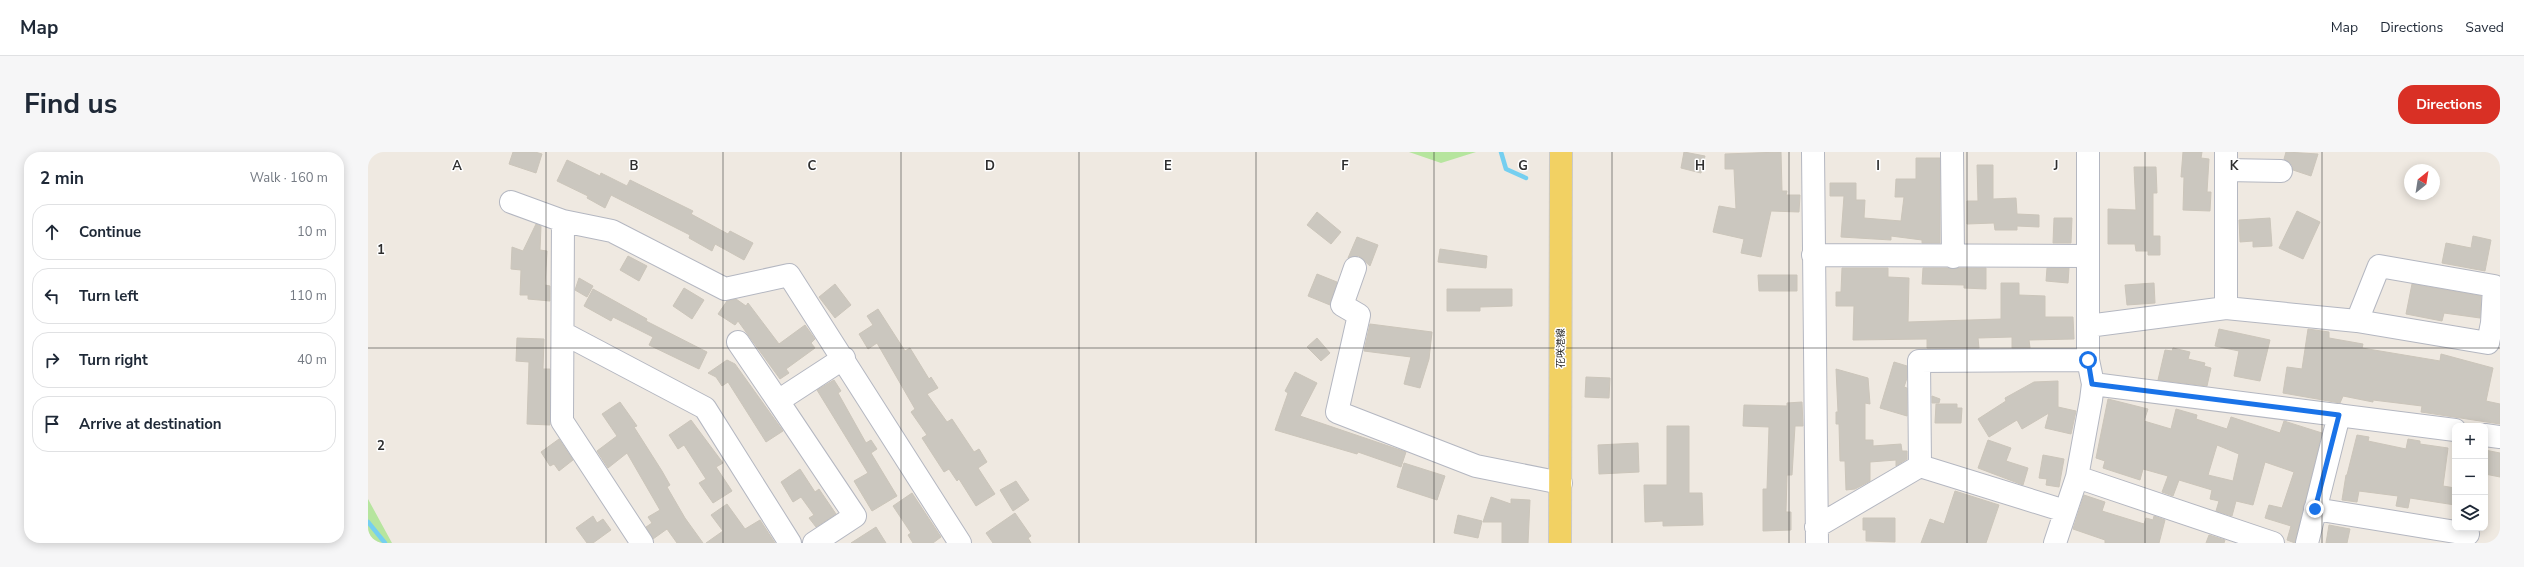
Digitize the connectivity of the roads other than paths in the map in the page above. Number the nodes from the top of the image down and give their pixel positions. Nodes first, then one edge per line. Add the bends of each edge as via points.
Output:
1 (1561, 152) edge
2 (1813, 152) edge
3 (1952, 152) edge
4 (2088, 152) edge
5 (2226, 161) edge
6 (2281, 171) dead end
7 (511, 202) dead end
8 (563, 221) junction
9 (1813, 255) junction
10 (1953, 256) junction
11 (2088, 256) junction
12 (1355, 268) dead end
13 (2226, 308) junction
14 (2357, 321) junction
15 (2088, 326) junction
16 (563, 333) junction
17 (738, 342) dead end
18 (844, 358) junction
19 (2088, 360) junction
20 (2092, 384) junction
21 (778, 400) junction
22 (2339, 415) junction
23 (2452, 430) edge
24 (2488, 435) edge
25 (2500, 437) edge
26 (1920, 466) junction
27 (2077, 478) junction
28 (1561, 483) junction
29 (2315, 509) junction
30 (2065, 511) junction
31 (2468, 534) dead end
32 (1816, 535) edge
33 (820, 542) edge
34 (642, 543) edge
35 (790, 543) edge
36 (960, 543) edge
37 (1560, 543) edge
38 (2055, 543) edge
39 (2273, 543) edge
40 (2307, 543) edge

1 - 28 main road, 花咲港線
2 - 9 street
3 - 10 street
4 - 11 street
5 - 6 street
5 - 13 street
7 - 8 street
8 - 16 street
8 - 18 street via 612,231 725,289 789,275
9 - 10 street
9 - 32 street
10 - 11 street
11 - 15 street
12 - 28 street via 1342,305 1359,315 1337,412 1476,466
13 - 14 street
13 - 15 street
14 - 14 street via 2379,266 2494,286 2488,343
15 - 19 street
16 - 34 street via 562,421
16 - 35 street via 705,408
17 - 21 street
18 - 21 street
18 - 36 street
19 - 20 street
19 - 26 street via 1919,361
20 - 22 street
20 - 27 street
21 - 33 street via 855,516
22 - 23 street
22 - 29 street
24 - 25 street
26 - 30 street
26 - 32 street
27 - 30 street
27 - 39 street
28 - 37 main road, 花咲港線
29 - 31 street
29 - 40 street
30 - 38 street

